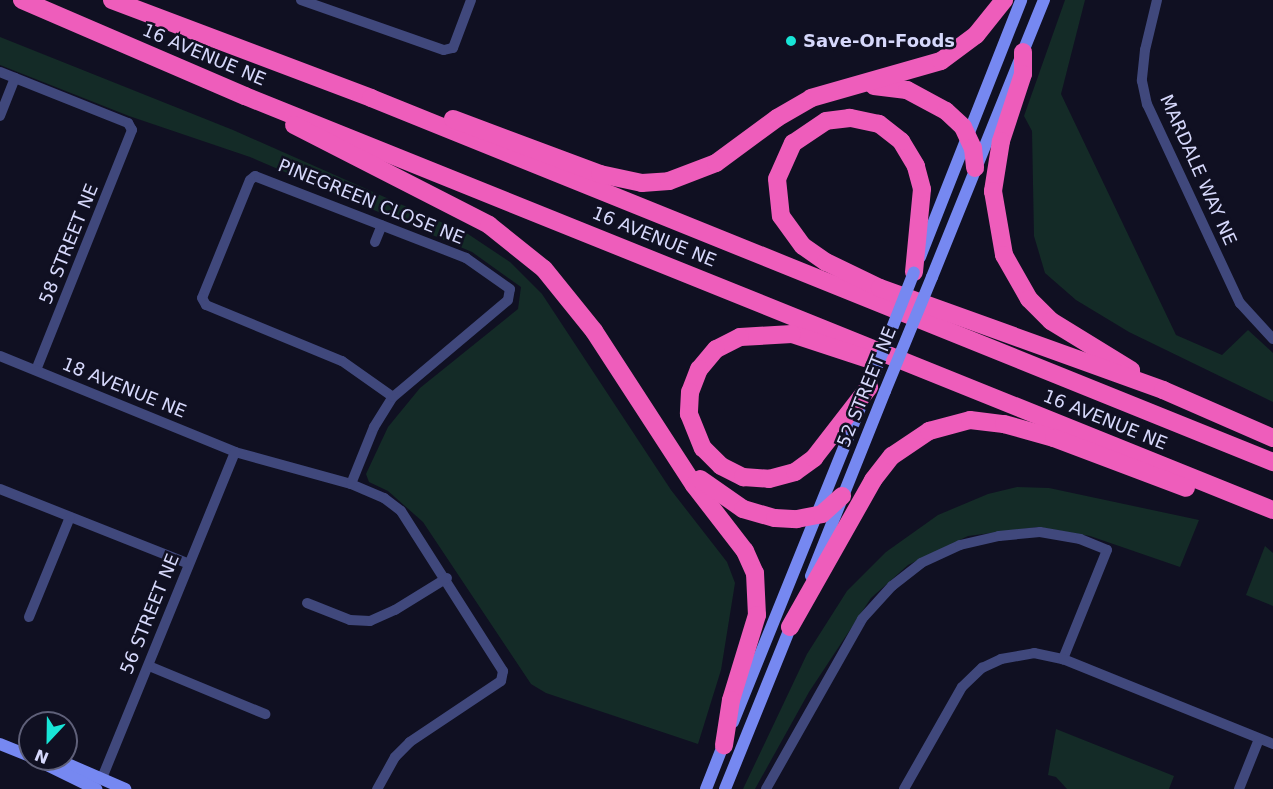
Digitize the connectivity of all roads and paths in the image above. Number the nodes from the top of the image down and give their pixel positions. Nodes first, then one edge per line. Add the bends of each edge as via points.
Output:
1 (22, 0) edge
2 (112, 0) edge
3 (301, 0) edge
4 (471, 0) edge
5 (1004, 0) edge
6 (1021, 0) edge
7 (1044, 0) edge
8 (1157, 0) edge
9 (1023, 52) junction
10 (294, 69) junction
11 (0, 72) edge
12 (15, 78) junction
13 (851, 86) junction
14 (245, 96) junction
15 (0, 116) edge
16 (968, 136) junction
17 (975, 168) junction
18 (382, 225) junction
19 (375, 242) dead end
20 (923, 274) junction
21 (1273, 339) edge
22 (0, 356) edge
23 (36, 370) junction
24 (877, 389) junction
25 (1163, 390) junction
26 (393, 397) junction
27 (1084, 434) junction
28 (1273, 438) edge
29 (235, 452) junction
30 (677, 457) junction
31 (1273, 462) edge
32 (351, 484) junction
33 (0, 489) edge
34 (842, 496) junction
35 (1273, 510) edge
36 (818, 513) junction
37 (69, 517) junction
38 (1273, 521) edge
39 (189, 564) junction
40 (447, 578) junction
41 (307, 603) dead end
42 (29, 617) dead end
43 (790, 627) junction
44 (1063, 660) junction
45 (149, 666) junction
46 (265, 714) dead end
47 (1259, 739) junction
48 (0, 744) edge
49 (1273, 744) edge
50 (724, 745) junction
51 (18, 751) edge
52 (64, 771) edge
53 (76, 771) edge
54 (99, 786) edge
55 (125, 789) edge
56 (377, 789) edge
57 (706, 789) edge
58 (725, 789) edge
59 (766, 789) edge
60 (904, 789) edge
61 (1239, 789) edge

1 - 14 highway, 16 AVENUE NE
2 - 10 highway, 16 AVENUE NE
3 - 4 street via 444,50 453,48
5 - 13 highway via 976,36 941,61
6 - 16 main road, 52 STREET NE
7 - 9 main road, 52 STREET NE
8 - 21 street, MARDALE WAY NE via 1144,50 1142,81 1147,104 1240,303
9 - 17 main road, 52 STREET NE
9 - 25 highway via 1023,74 1001,141 993,191 1004,255 1029,299 1051,321
10 - 13 highway via 342,78 600,174 642,183 669,181 700,172 794,107
10 - 31 highway, 16 AVENUE NE
11 - 12 street
12 - 15 street
12 - 23 street, 58 STREET NE via 128,123 132,130
13 - 16 highway via 894,87 920,95 956,118
14 - 27 highway, 16 AVENUE NE
14 - 30 highway via 265,110 455,204 518,246 586,319
16 - 17 highway
16 - 20 main road, 52 STREET NE
17 - 20 main road, 52 STREET NE
18 - 19 street
18 - 26 street, PINEGREEN CLOSE NE via 482,266 510,289 508,300
18 - 26 street, PINEGREEN CLOSE NE via 255,176 202,298 206,305 342,360
20 - 24 main road, 52 STREET NE, bridge
20 - 24 main road, 52 STREET NE, bridge
20 - 25 highway via 922,189 916,165 901,141 879,123 850,118 826,122 793,143 777,179 781,216 803,246 826,262 880,288
22 - 23 street, 18 AVENUE NE
23 - 29 street, 18 AVENUE NE
24 - 27 highway via 814,458 795,472 769,480 743,477 716,462 697,439 689,414 694,379 716,349 740,337 778,332 806,337
24 - 34 main road, 52 STREET NE
24 - 36 main road, 52 STREET NE
25 - 28 highway
26 - 32 street, PINEGREEN CLOSE NE via 374,428
27 - 35 highway, 16 AVENUE NE
29 - 32 street, 18 AVENUE NE
29 - 39 street, 56 STREET NE
30 - 36 highway via 714,493 753,513 787,519
30 - 50 highway via 745,551 758,586 757,615 731,700
32 - 40 street, 18 AVENUE NE via 384,498 401,511
33 - 37 street
34 - 36 highway via 831,508
34 - 43 main road, 52 STREET NE
36 - 50 main road, 52 STREET NE
37 - 39 street
37 - 42 street
38 - 43 highway via 1031,431 983,421 956,422 916,437 883,466
39 - 45 street, 56 STREET NE
40 - 41 street via 370,621 350,620
40 - 56 street, 18 AVENUE NE via 503,671 501,681 410,742 395,757
43 - 58 main road, 52 STREET NE
44 - 47 street
44 - 59 street via 1107,550 1080,539 1040,532 960,545 921,563 892,586 862,619
44 - 60 street via 1034,653 1001,659 982,668 962,687
45 - 46 street
45 - 54 street, 56 STREET NE
47 - 49 street
47 - 61 street
48 - 51 main road
50 - 57 main road, 52 STREET NE
52 - 54 main road
53 - 54 main road
54 - 55 main road

